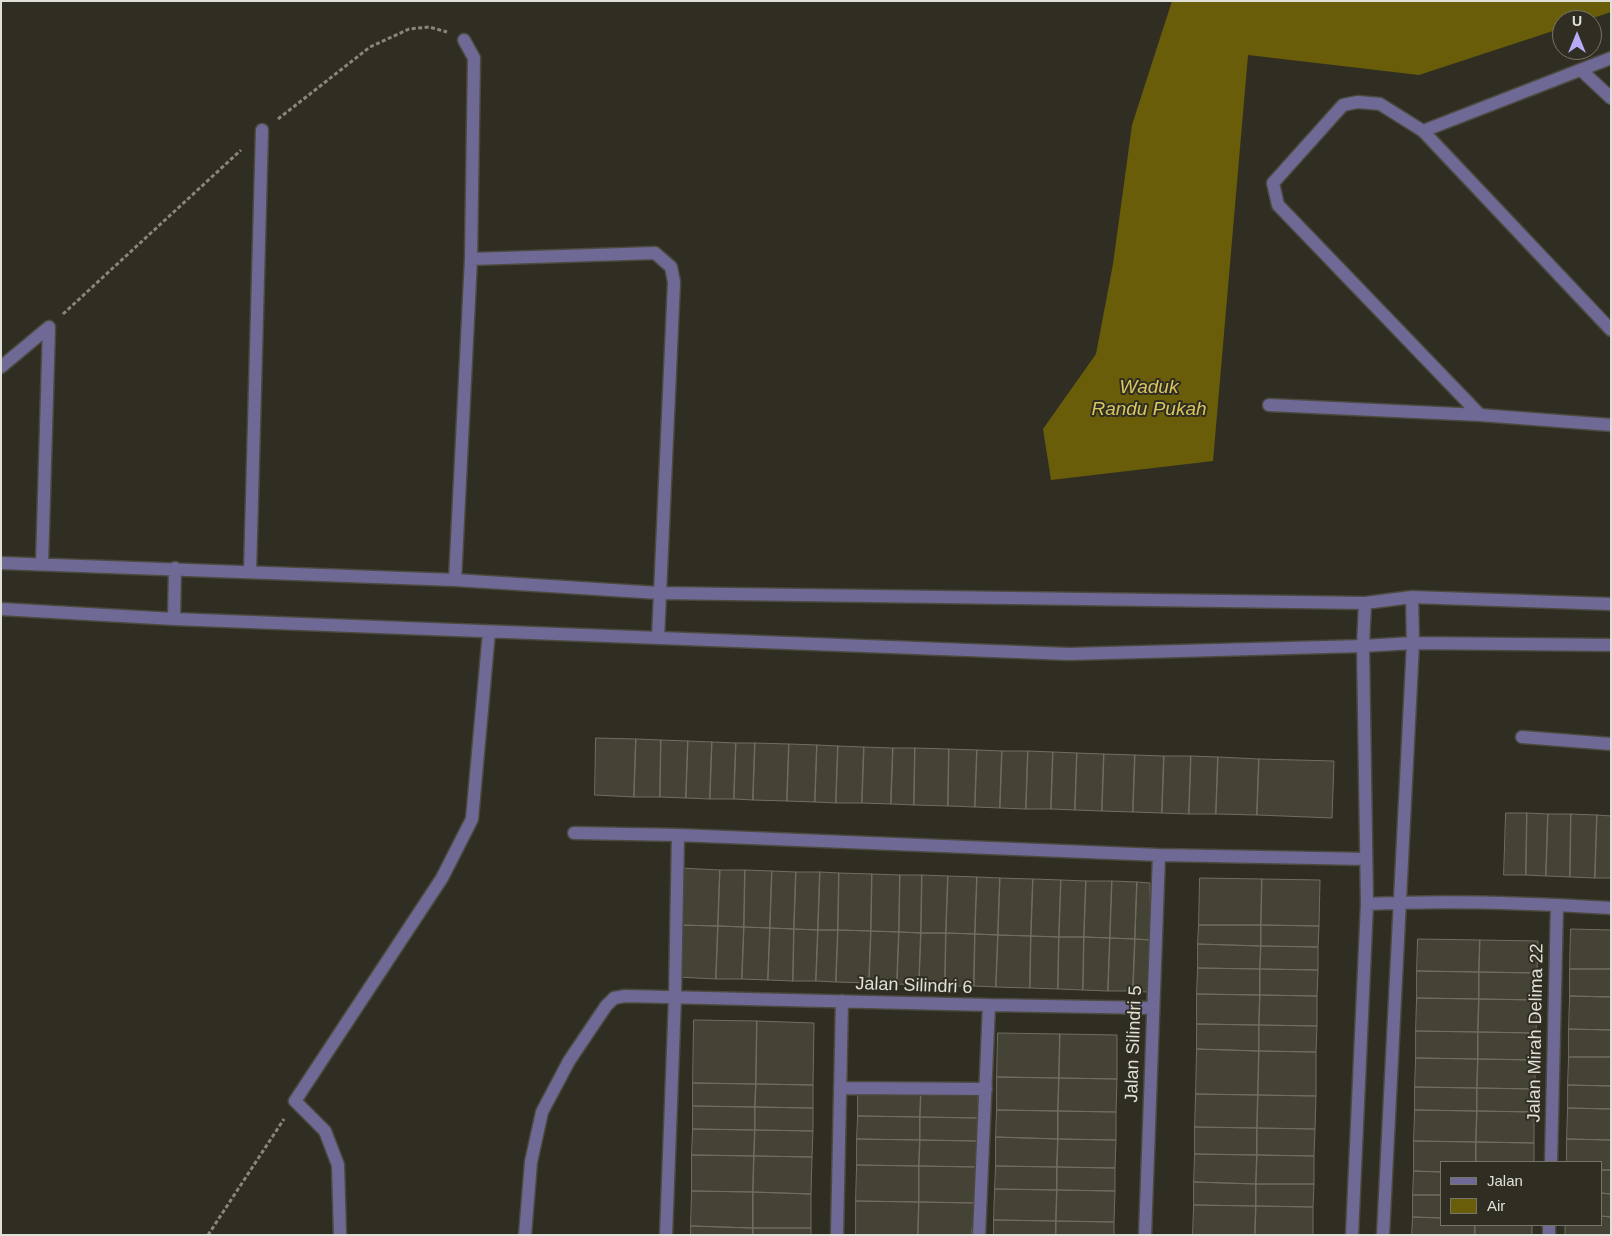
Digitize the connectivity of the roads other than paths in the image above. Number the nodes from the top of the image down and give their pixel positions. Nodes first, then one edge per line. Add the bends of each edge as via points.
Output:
1 (464, 40) dead end
2 (1611, 58) edge
3 (1581, 70) junction
4 (1611, 98) edge
5 (262, 130) dead end
6 (1423, 131) junction
7 (472, 259) junction
8 (1611, 330) edge
9 (1, 367) edge
10 (1269, 405) dead end
11 (1480, 415) junction
12 (1611, 426) edge
13 (1, 563) edge
14 (42, 564) junction
15 (175, 568) junction
16 (250, 572) junction
17 (454, 580) junction
18 (659, 593) junction
19 (1412, 597) junction
20 (1364, 603) junction
21 (1611, 604) edge
22 (1, 608) edge
23 (174, 619) junction
24 (489, 632) junction
25 (658, 638) junction
26 (1413, 643) junction
27 (1611, 645) edge
28 (1363, 646) junction
29 (1522, 738) dead end
30 (1611, 744) edge
31 (574, 833) dead end
32 (678, 835) junction
33 (1158, 855) junction
34 (1366, 858) junction
35 (1399, 902) junction
36 (1367, 904) junction
37 (1557, 905) junction
38 (1611, 908) edge
39 (675, 997) junction
40 (842, 1001) junction
41 (989, 1005) junction
42 (1153, 1008) junction
43 (840, 1088) junction
44 (986, 1089) junction
45 (1551, 1161) edge
46 (340, 1235) edge
47 (525, 1235) edge
48 (666, 1235) edge
49 (837, 1235) edge
50 (979, 1235) edge
51 (1145, 1235) edge
52 (1352, 1235) edge
53 (1383, 1235) edge

1 - 7 street via 474,58
2 - 3 street
3 - 4 street
3 - 6 street
5 - 16 street
6 - 8 street
6 - 11 street via 1380,104 1358,102 1344,105 1274,183 1274,193 1278,205
7 - 17 street
7 - 18 street via 655,253 671,267 674,282
9 - 14 street via 50,327
10 - 11 street
11 - 12 street
13 - 14 street
14 - 15 street
15 - 16 street
15 - 23 street
16 - 17 street
17 - 18 street
18 - 20 street
18 - 25 street
19 - 20 street
19 - 21 street
19 - 26 street
20 - 28 street
22 - 23 street
23 - 24 street
24 - 25 street
24 - 46 street via 472,819 442,878 295,1102 325,1131 338,1165
25 - 28 street via 1069,654
26 - 27 street
26 - 28 street
26 - 35 street
28 - 34 street
29 - 30 street
31 - 32 street
32 - 33 street
32 - 39 street
33 - 34 street
33 - 42 street, Jalan Silindri 5
34 - 36 street
35 - 36 street
35 - 37 street
35 - 53 street
36 - 52 street
37 - 38 street
37 - 45 street, Jalan Mirah Delima 22
39 - 40 street, Jalan Silindri 6
39 - 47 street, Jalan Silindri 6 via 614,998 569,1061 542,1112 530,1162
39 - 48 street
40 - 41 street, Jalan Silindri 6
40 - 43 street
41 - 42 street, Jalan Silindri 6
41 - 44 street
42 - 51 street, Jalan Silindri 5
43 - 44 street
43 - 49 street
44 - 50 street

